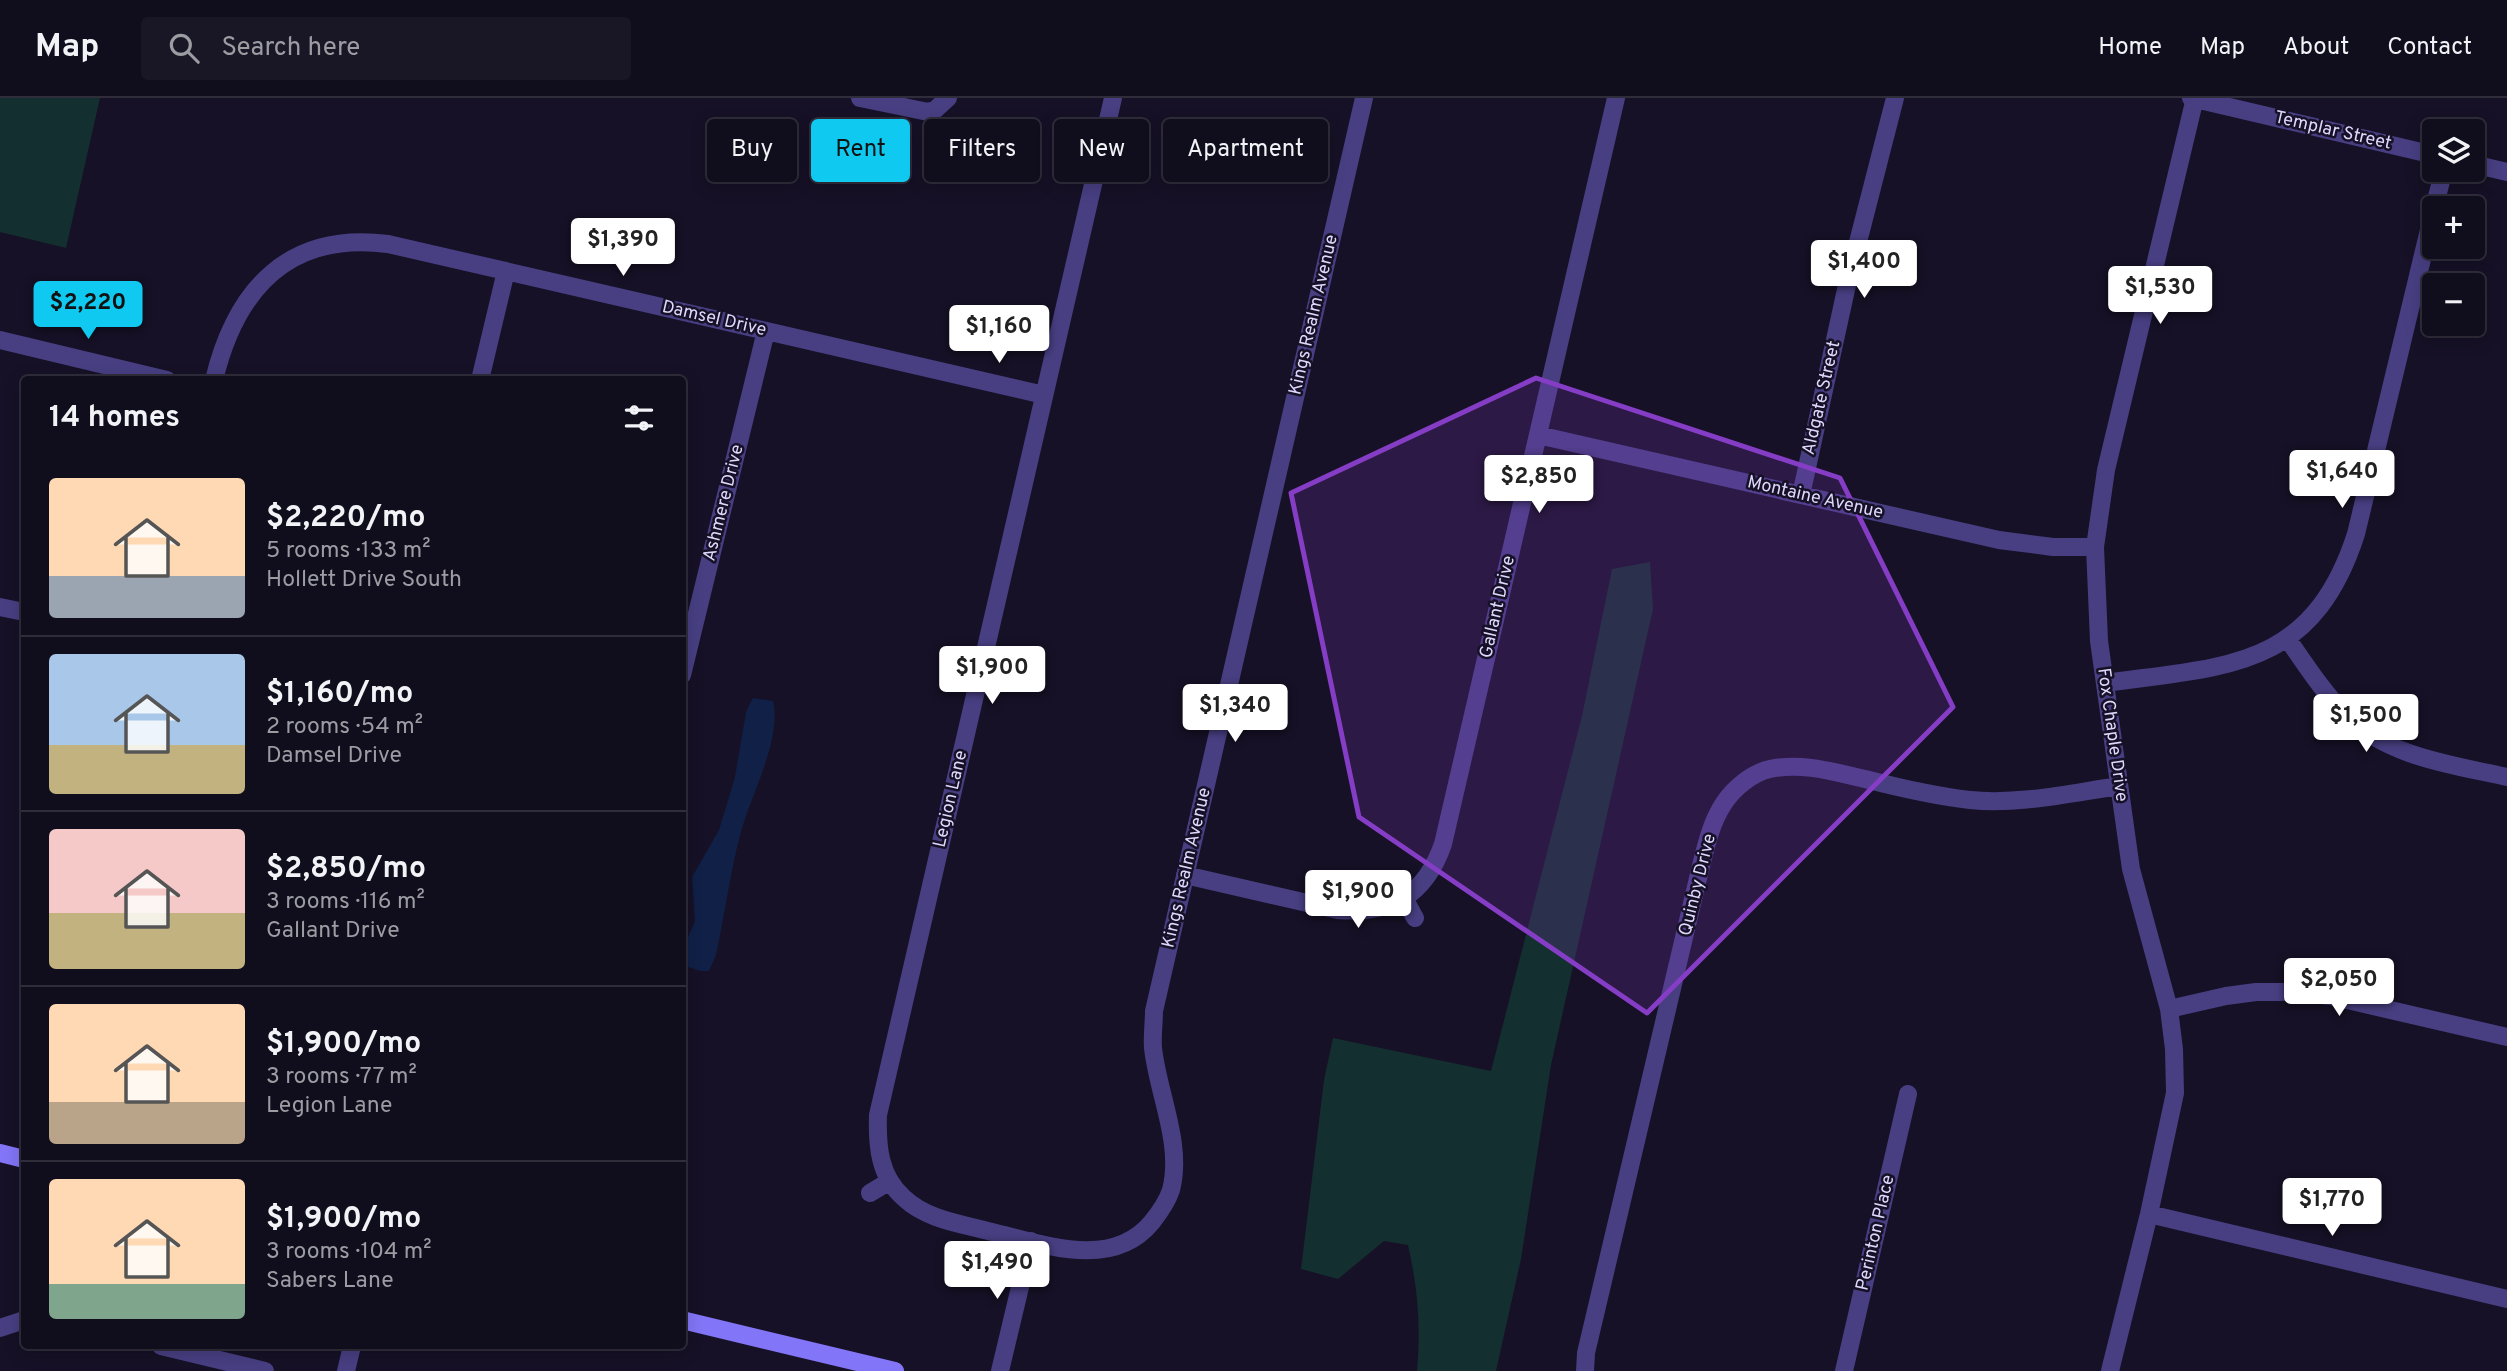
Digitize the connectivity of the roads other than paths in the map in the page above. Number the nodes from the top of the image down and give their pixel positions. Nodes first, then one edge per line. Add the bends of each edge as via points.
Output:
1 (860, 98) edge
2 (1113, 98) edge
3 (1364, 98) edge
4 (1616, 98) edge
5 (1895, 98) edge
6 (2194, 98) edge
7 (941, 104) edge
8 (2422, 152) edge
9 (2485, 167) edge
10 (2507, 172) edge
11 (2422, 259) edge
12 (506, 271) junction
13 (766, 331) junction
14 (0, 340) edge
15 (150, 376) edge
16 (215, 376) edge
17 (481, 376) edge
18 (1045, 395) junction
19 (1538, 435) junction
20 (1801, 495) junction
21 (2095, 547) junction
22 (0, 607) edge
23 (21, 611) edge
24 (2287, 638) junction
25 (686, 659) edge
26 (2105, 683) junction
27 (2507, 777) edge
28 (2119, 786) junction
29 (1185, 875) junction
30 (1404, 898) junction
31 (1415, 918) dead end
32 (2169, 1009) junction
33 (2507, 1037) edge
34 (1908, 1094) dead end
35 (0, 1153) edge
36 (21, 1157) edge
37 (890, 1181) junction
38 (870, 1193) dead end
39 (2149, 1214) junction
40 (1031, 1241) junction
41 (2507, 1299) edge
42 (686, 1321) edge
43 (170, 1349) edge
44 (351, 1349) edge
45 (216, 1365) edge
46 (265, 1371) edge
47 (345, 1371) edge
48 (895, 1371) edge
49 (1000, 1371) edge
50 (1585, 1371) edge
51 (1844, 1371) edge
52 (2110, 1371) edge

1 - 7 street via 921,112
2 - 18 street, Legion Lane
3 - 29 street, Kings Realm Avenue
4 - 19 street, Gallant Drive
5 - 20 street, Aldgate Street via 1847,285
6 - 8 street, Templar Street
6 - 21 street, Fox Chaple Drive via 2106,470
9 - 10 street
11 - 24 street via 2346,565 2321,607
12 - 13 street, Damsel Drive
12 - 16 street, Damsel Drive via 367,241 302,253 275,270 250,295 222,347
12 - 17 street
13 - 18 street, Damsel Drive
13 - 25 street, Ashmere Drive
14 - 15 street
18 - 37 street, Legion Lane via 878,1115 880,1160
19 - 20 street, Montaine Avenue
19 - 30 street, Gallant Drive via 1443,844 1429,875
20 - 21 street, Montaine Avenue via 1999,540
21 - 26 street, Fox Chaple Drive
22 - 23 street
24 - 26 street via 2234,664
24 - 27 street via 2318,682 2367,732 2413,754
26 - 28 street, Fox Chaple Drive
28 - 32 street, Fox Chaple Drive via 2131,869
28 - 50 street, Quinby Drive via 2045,797 1973,800 1793,767 1754,775 1731,793 1716,819 1699,874
29 - 30 street via 1338,910 1384,908
29 - 40 street, Kings Realm Avenue via 1154,1011 1153,1047 1173,1147 1171,1191 1147,1228 1110,1249 1067,1249
30 - 31 street
32 - 33 street via 2226,996 2296,992
32 - 39 street, Fox Chaple Drive via 2175,1093
34 - 51 street, Perinton Place
35 - 36 street
37 - 38 street
37 - 40 street, Legion Lane via 904,1198 943,1220
39 - 41 street
39 - 52 street, Fox Chaple Drive
40 - 49 street
42 - 48 street
43 - 45 street
44 - 47 street
45 - 46 street

